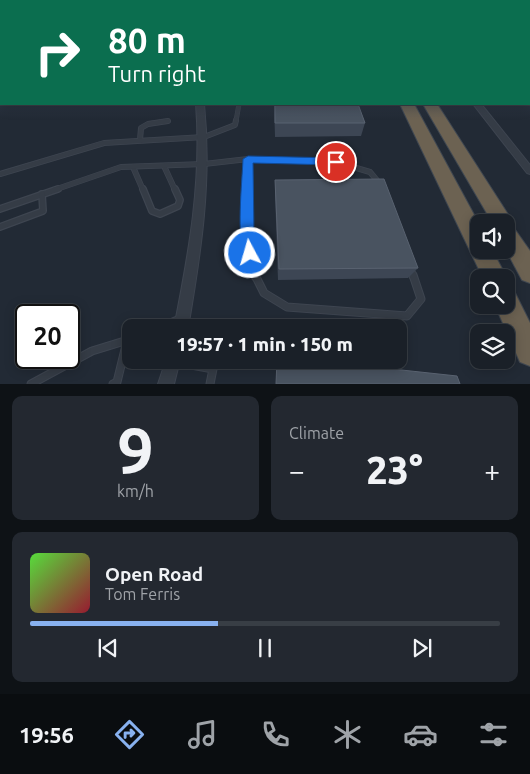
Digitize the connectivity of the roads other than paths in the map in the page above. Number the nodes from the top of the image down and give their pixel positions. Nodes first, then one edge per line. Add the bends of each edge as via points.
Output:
1 (200, 105) edge
2 (239, 105) edge
3 (408, 105) edge
4 (431, 105) edge
5 (478, 105) edge
6 (168, 121) dead end
7 (204, 137) junction
8 (140, 140) junction
9 (248, 159) junction
10 (204, 164) junction
11 (164, 166) junction
12 (133, 167) junction
13 (530, 170) edge
14 (0, 174) edge
15 (42, 194) junction
16 (385, 194) edge
17 (0, 209) edge
18 (497, 214) edge
19 (0, 227) edge
20 (470, 227) edge
21 (515, 246) edge
22 (406, 256) edge
23 (530, 272) edge
24 (512, 314) edge
25 (183, 319) edge
26 (122, 342) edge
27 (530, 352) edge
28 (122, 364) edge
29 (171, 369) edge
30 (213, 369) edge
31 (31, 384) edge
32 (113, 384) edge
33 (166, 384) edge
34 (210, 384) edge

1 - 7 street
2 - 7 lane via 235,125
3 - 20 highway
4 - 18 highway
5 - 13 street
6 - 8 lane via 144,125
7 - 8 lane
7 - 10 street
8 - 14 lane via 104,143
9 - 10 lane
9 - 16 lane via 336,162 370,172
9 - 22 lane via 247,234 253,272 264,293 272,298 287,307 407,316 421,299
10 - 11 lane
10 - 25 street via 202,215
11 - 12 lane
11 - 12 lane via 180,200 178,206 160,214 152,211
12 - 15 lane via 121,167
15 - 17 lane
15 - 19 lane via 43,211
21 - 23 highway
24 - 27 highway
26 - 31 lane via 92,351
28 - 32 lane via 117,382
29 - 33 street
30 - 34 lane

